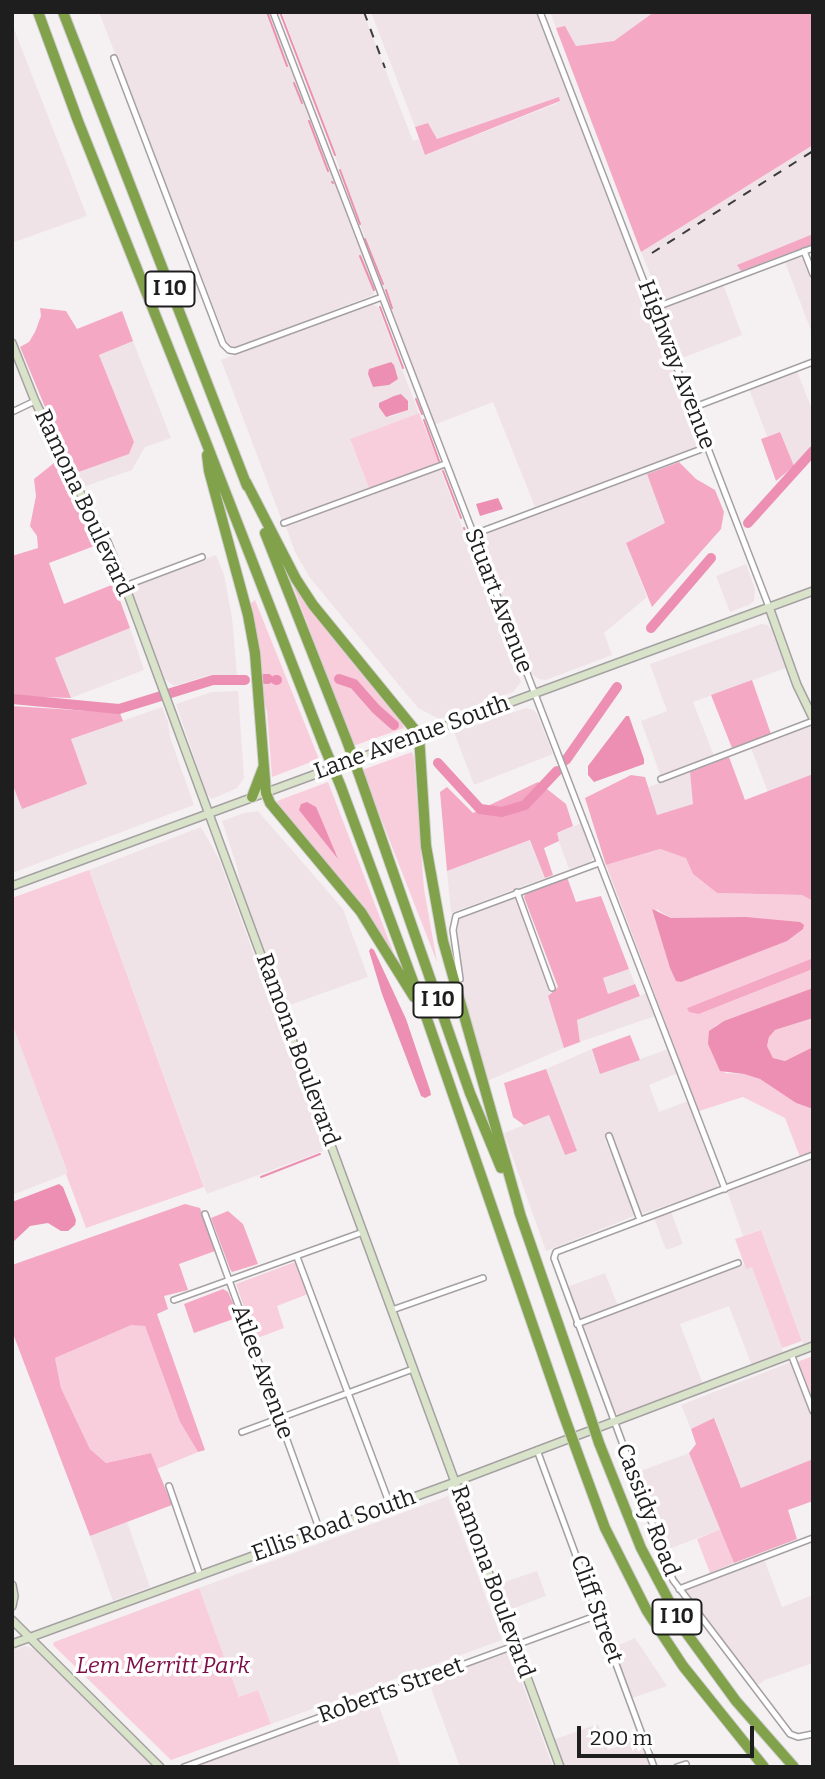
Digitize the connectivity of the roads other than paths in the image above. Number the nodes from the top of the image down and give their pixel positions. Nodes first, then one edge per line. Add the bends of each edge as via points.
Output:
1 (38, 12) edge
2 (62, 12) edge
3 (273, 12) edge
4 (540, 12) edge
5 (114, 58) dead end
6 (813, 248) edge
7 (804, 251) junction
8 (813, 274) edge
9 (382, 297) junction
10 (654, 309) junction
11 (12, 343) edge
12 (813, 362) edge
13 (35, 401) junction
14 (692, 408) junction
15 (12, 412) edge
16 (204, 437) junction
17 (707, 446) junction
18 (445, 464) junction
19 (246, 482) junction
20 (284, 523) dead end
21 (472, 535) junction
22 (202, 557) dead end
23 (125, 586) junction
24 (813, 591) edge
25 (769, 607) junction
26 (534, 694) junction
27 (813, 719) edge
28 (419, 735) junction
29 (264, 764) junction
30 (661, 779) dead end
31 (266, 793) junction
32 (252, 797) junction
33 (208, 813) junction
34 (598, 863) junction
35 (12, 886) edge
36 (517, 892) junction
37 (460, 979) dead end
38 (552, 988) dead end
39 (428, 1022) junction
40 (608, 1136) dead end
41 (813, 1155) edge
42 (724, 1189) junction
43 (205, 1214) dead end
44 (521, 1217) junction
45 (640, 1220) junction
46 (363, 1232) junction
47 (297, 1257) junction
48 (738, 1263) dead end
49 (484, 1278) dead end
50 (229, 1280) junction
51 (174, 1300) dead end
52 (391, 1310) junction
53 (577, 1324) junction
54 (813, 1346) edge
55 (791, 1354) junction
56 (413, 1369) junction
57 (347, 1393) junction
58 (813, 1411) edge
59 (279, 1418) junction
60 (614, 1421) junction
61 (242, 1433) dead end
62 (537, 1450) junction
63 (455, 1482) junction
64 (169, 1486) dead end
65 (390, 1505) junction
66 (320, 1531) junction
67 (813, 1538) edge
68 (200, 1575) junction
69 (12, 1585) edge
70 (678, 1589) junction
71 (12, 1606) edge
72 (597, 1615) junction
73 (12, 1620) edge
74 (29, 1637) junction
75 (12, 1644) edge
76 (515, 1645) junction
77 (813, 1734) edge
78 (686, 1764) dead end
79 (160, 1767) edge
80 (184, 1767) edge
81 (560, 1767) edge
82 (654, 1767) edge
83 (677, 1767) edge
84 (764, 1767) edge
85 (794, 1767) edge

1 - 16 highway, I 10
2 - 19 highway, I 10
3 - 9 street, Stuart Avenue
4 - 10 street, Highway Avenue
5 - 9 street via 229,350
6 - 7 street
7 - 8 street
7 - 10 street
9 - 18 street, Stuart Avenue
10 - 14 street, Highway Avenue
11 - 13 street, Ramona Boulevard
12 - 14 street
13 - 15 street
13 - 23 street, Ramona Boulevard
14 - 17 street, Highway Avenue
16 - 29 highway via 255,653
16 - 39 highway, I 10, bridge
17 - 21 street
17 - 25 street, Highway Avenue
18 - 20 street
18 - 21 street, Stuart Avenue
19 - 28 highway via 313,605
19 - 44 highway, I 10, bridge via 347,741 470,1093
21 - 26 street, Stuart Avenue
22 - 23 street
23 - 33 street, Ramona Boulevard
24 - 25 street, Lane Avenue South
25 - 26 street, Lane Avenue South
25 - 27 street, Highway Avenue
26 - 28 street, Lane Avenue South
26 - 34 street, Stuart Avenue
27 - 30 street
28 - 31 street, Lane Avenue South
28 - 44 highway via 426,846 441,928
29 - 31 highway
29 - 32 highway
31 - 32 street, Lane Avenue South
31 - 39 highway via 274,809 368,921
32 - 33 street, Lane Avenue South
33 - 35 street, Lane Avenue South
33 - 46 street, Ramona Boulevard
34 - 36 street
34 - 42 street, Stuart Avenue
36 - 37 street via 456,916 453,930
36 - 38 street
39 - 84 highway, I 10, bridge via 605,1528 647,1611 683,1666
40 - 45 street
41 - 42 street
42 - 45 street
43 - 50 street, Atlee Avenue
44 - 85 highway, I 10, bridge via 641,1549 685,1631
45 - 53 street, Cassidy Road via 556,1251 555,1261
46 - 47 street
46 - 52 street, Ramona Boulevard
47 - 50 street
47 - 57 street
48 - 53 street
49 - 52 street
50 - 51 street
50 - 59 street, Atlee Avenue
52 - 56 street, Ramona Boulevard
53 - 60 street, Cassidy Road
54 - 55 street, Ellis Road South
55 - 58 street
55 - 60 street, Ellis Road South
56 - 57 street
56 - 63 street, Ramona Boulevard
57 - 59 street
57 - 65 street
59 - 61 street
59 - 66 street, Atlee Avenue
60 - 62 street, Ellis Road South
60 - 70 street, Cassidy Road
62 - 63 street, Ellis Road South
62 - 72 street, Cliff Street
63 - 65 street, Ellis Road South
63 - 76 street, Ramona Boulevard
64 - 68 street
65 - 66 street, Ellis Road South
66 - 68 street, Ellis Road South
67 - 70 street
68 - 74 street, Ellis Road South
69 - 71 street
70 - 77 street, Cassidy Road via 790,1734 798,1738
72 - 76 street, Roberts Street
72 - 82 street, Cliff Street
73 - 74 street
74 - 75 street, Ellis Road South
74 - 79 street
76 - 80 street, Roberts Street
76 - 81 street, Ramona Boulevard
78 - 83 street

